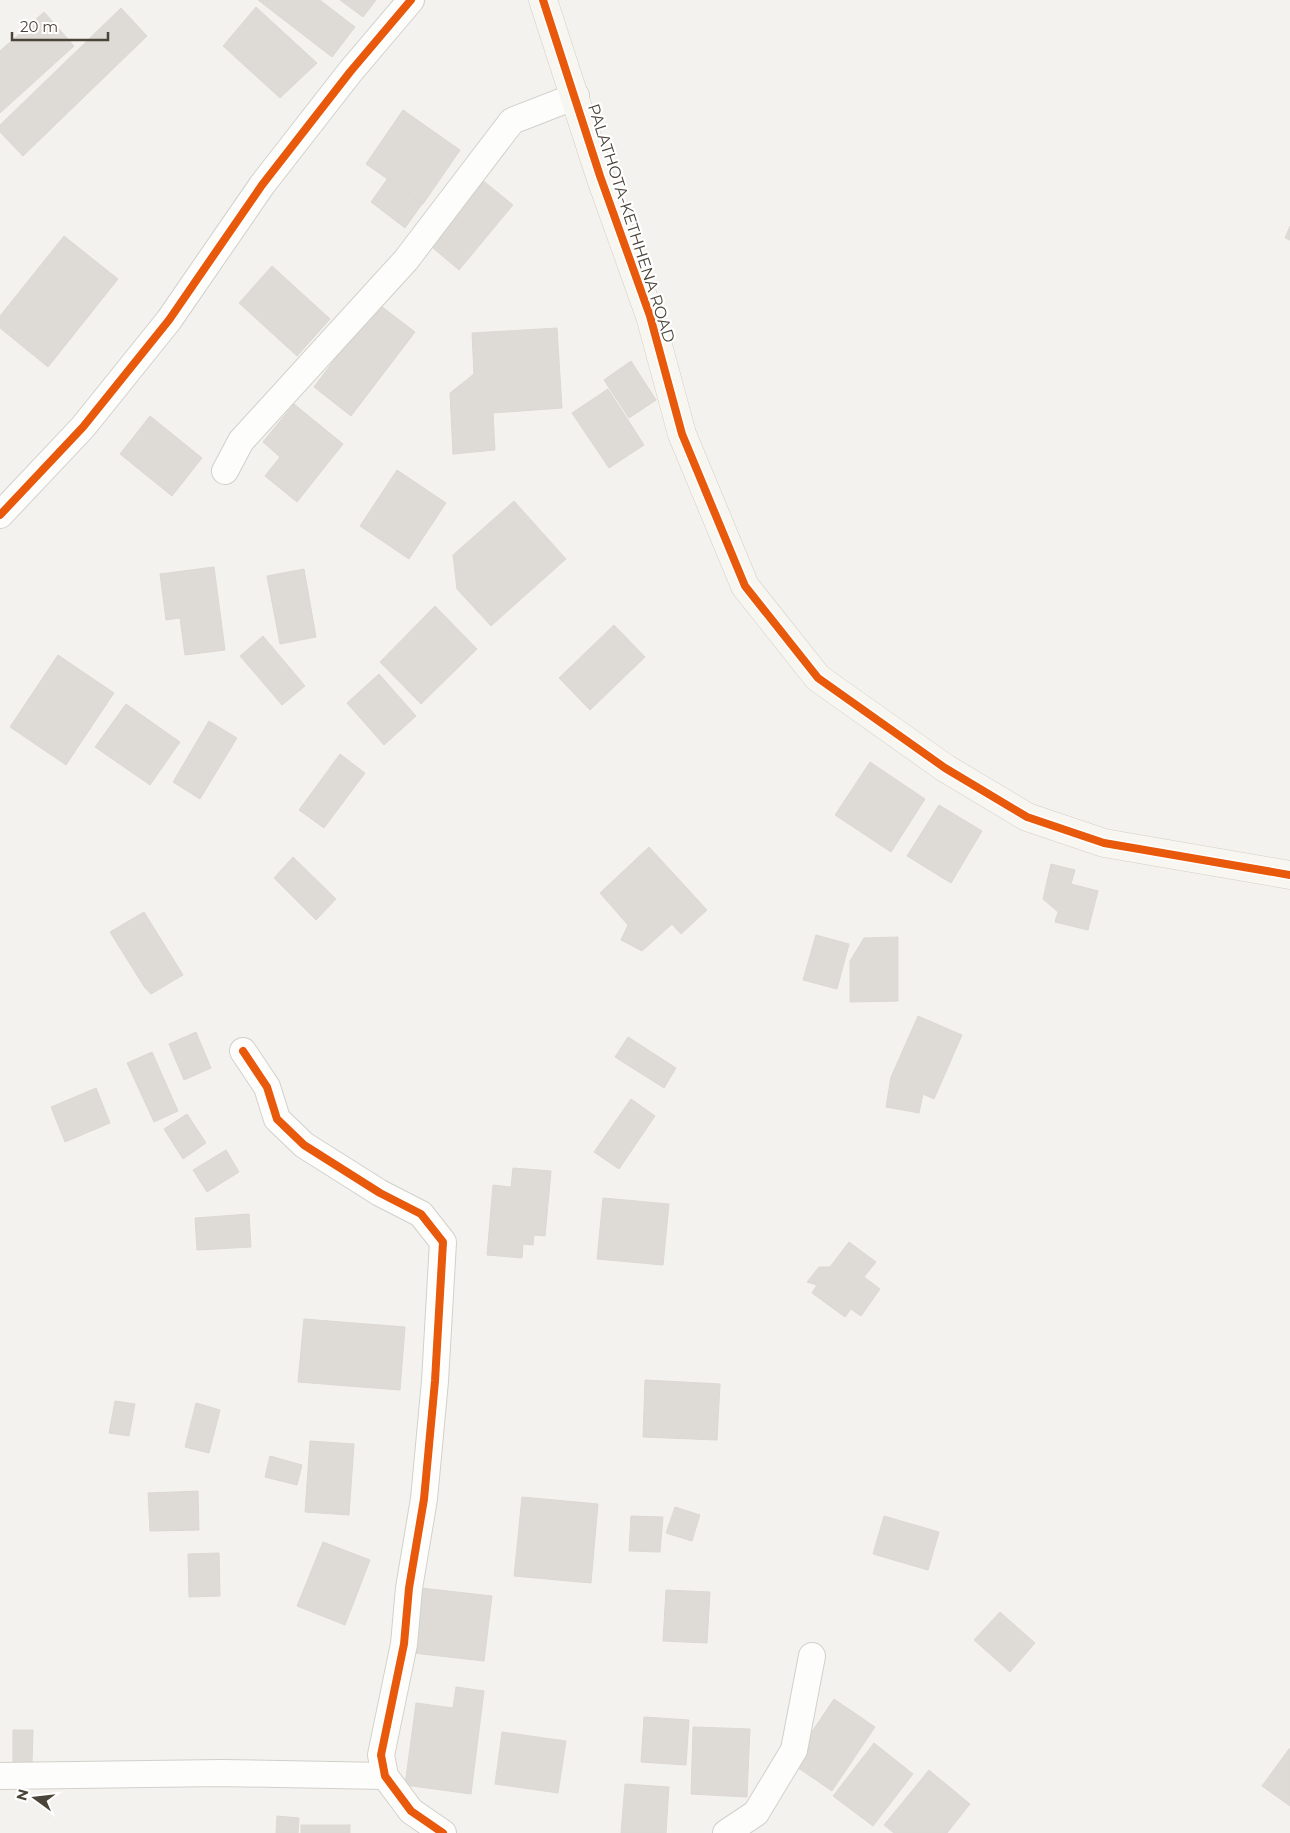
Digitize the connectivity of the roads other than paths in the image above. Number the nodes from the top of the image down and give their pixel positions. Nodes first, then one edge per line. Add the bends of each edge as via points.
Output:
1 (411, 0) edge
2 (543, 0) edge
3 (576, 96) junction
4 (225, 471) dead end
5 (0, 515) edge
6 (1290, 875) edge
7 (243, 1051) dead end
8 (812, 1656) dead end
9 (0, 1776) edge
10 (385, 1776) junction
11 (443, 1833) edge
12 (726, 1833) edge

1 - 5 street via 262,185 163,327 83,427
2 - 3 street, PALATHOTA-KETHHENA ROAD
3 - 4 street via 512,121 406,260 241,441
3 - 6 street, PALATHOTA-KETHHENA ROAD via 600,176 650,316 682,434 741,577 818,678 944,768 1027,817 1104,843
7 - 10 street via 267,1087 277,1119 290,1132 304,1145 421,1214 443,1242 424,1499 409,1588 404,1644 381,1755
8 - 12 street via 794,1750 756,1813
9 - 10 street
10 - 11 street via 411,1811

